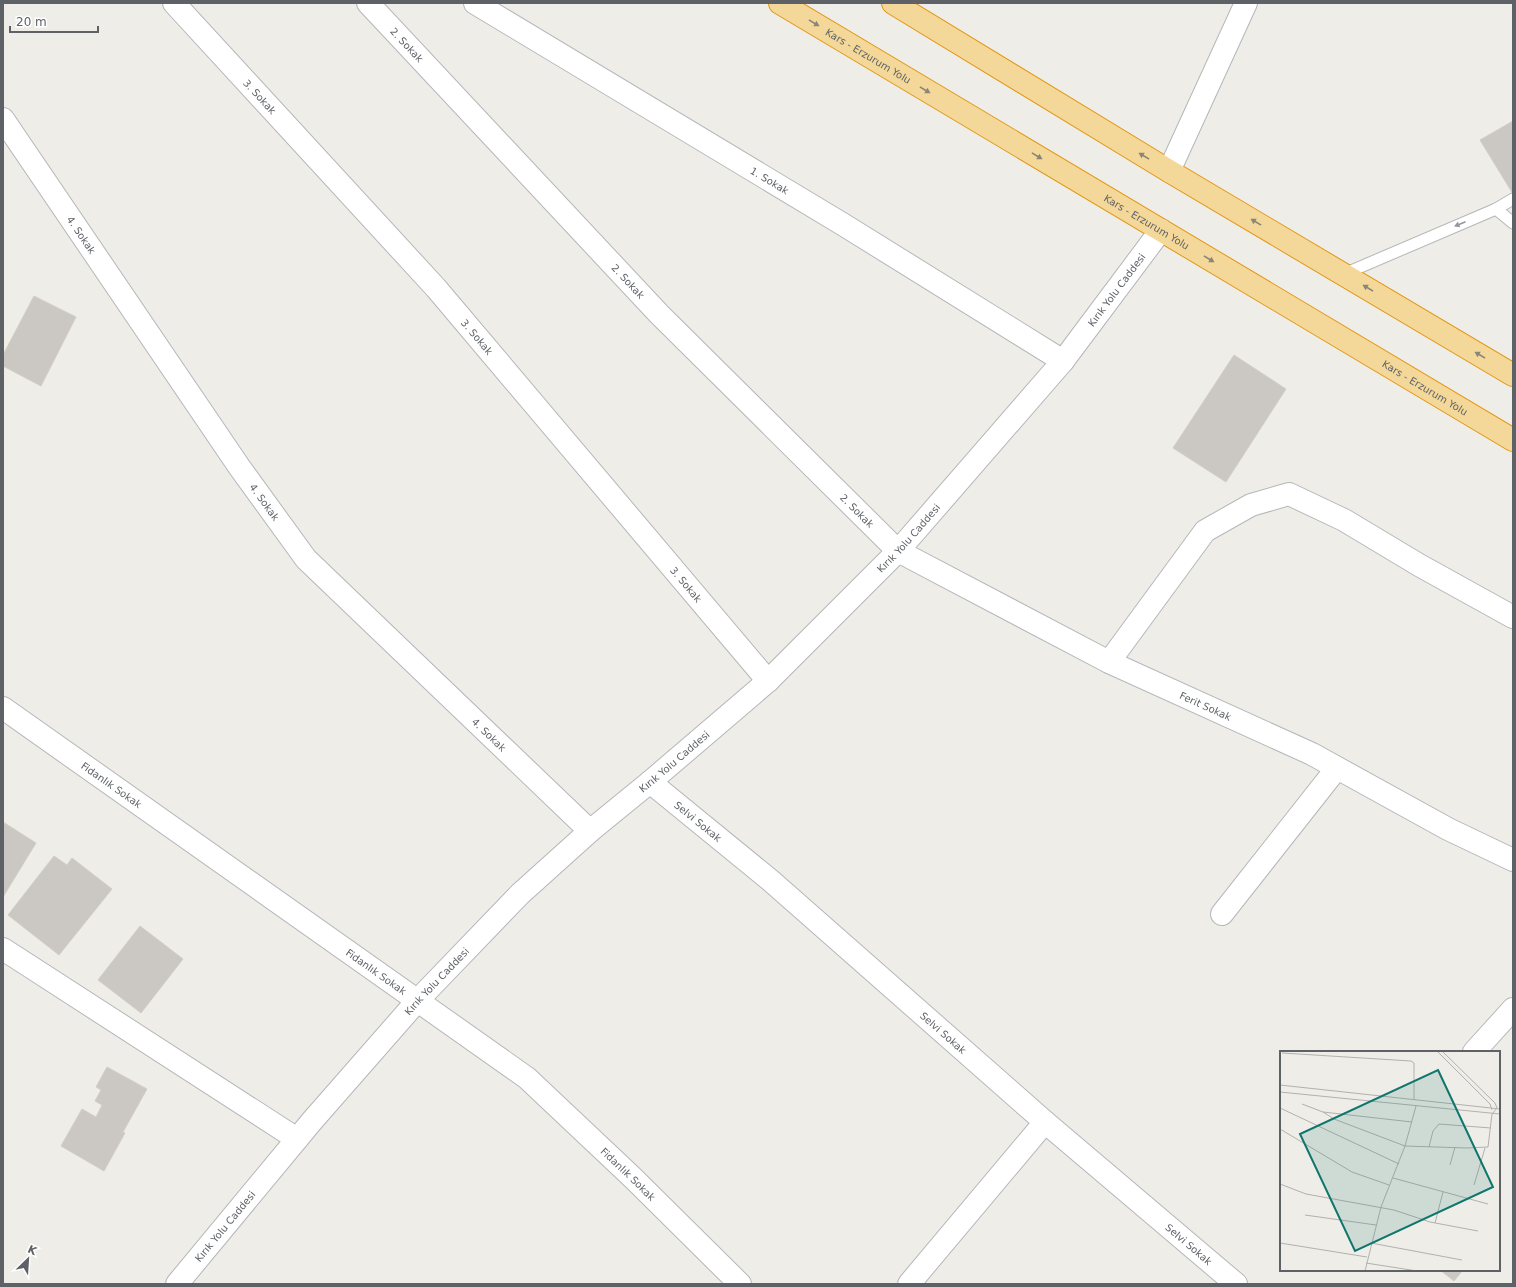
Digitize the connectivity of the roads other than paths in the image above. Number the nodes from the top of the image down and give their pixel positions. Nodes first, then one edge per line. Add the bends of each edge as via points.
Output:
1 (174, 3) edge
2 (368, 3) edge
3 (475, 3) edge
4 (780, 3) edge
5 (893, 3) edge
6 (1246, 3) edge
7 (3, 119) edge
8 (1169, 171) junction
9 (1513, 199) edge
10 (1496, 209) junction
11 (1513, 223) edge
12 (1162, 230) junction
13 (1344, 274) junction
14 (1063, 361) junction
15 (1513, 375) edge
16 (1513, 440) edge
17 (898, 551) junction
18 (1513, 617) edge
19 (1109, 662) junction
20 (768, 682) junction
21 (3, 708) edge
22 (1337, 768) junction
23 (650, 782) junction
24 (590, 831) junction
25 (1513, 860) edge
26 (1222, 914) dead end
27 (3, 948) edge
28 (418, 1000) junction
29 (1513, 1009) edge
30 (1475, 1051) edge
31 (1045, 1122) junction
32 (297, 1139) junction
33 (183, 1282) edge
34 (740, 1284) edge
35 (909, 1284) edge
36 (1236, 1284) edge

1 - 20 street, 3. Sokak via 436,288
2 - 17 street, 2. Sokak via 659,314
3 - 14 street, 1. Sokak via 844,225
4 -> 12 highway, Kars - Erzurum Yolu
8 -> 5 highway
6 - 8 street
7 - 24 street, 4. Sokak via 240,468 306,559
13 -> 8 highway
9 - 10 lane
10 - 11 lane
10 -> 13 lane
12 - 14 street, Kırık Yolu Caddesi
12 -> 16 highway, Kars - Erzurum Yolu
15 -> 13 highway
14 - 17 street, Kırık Yolu Caddesi
17 - 19 street, Ferit Sokak
17 - 20 street, Kırık Yolu Caddesi
18 - 19 street via 1344,520 1289,494 1251,505 1205,530
19 - 22 street, Ferit Sokak via 1312,754
20 - 23 street, Kırık Yolu Caddesi
21 - 28 street, Fidanlık Sokak
22 - 25 street, Ferit Sokak via 1448,829
22 - 26 street
23 - 24 street, Kırık Yolu Caddesi
23 - 31 street, Selvi Sokak via 770,880
24 - 28 street, Kırık Yolu Caddesi via 520,894
27 - 32 street
28 - 32 street, Kırık Yolu Caddesi
28 - 34 street, Fidanlık Sokak via 527,1078
29 - 30 street
31 - 35 street
31 - 36 street, Selvi Sokak
32 - 33 street, Kırık Yolu Caddesi

